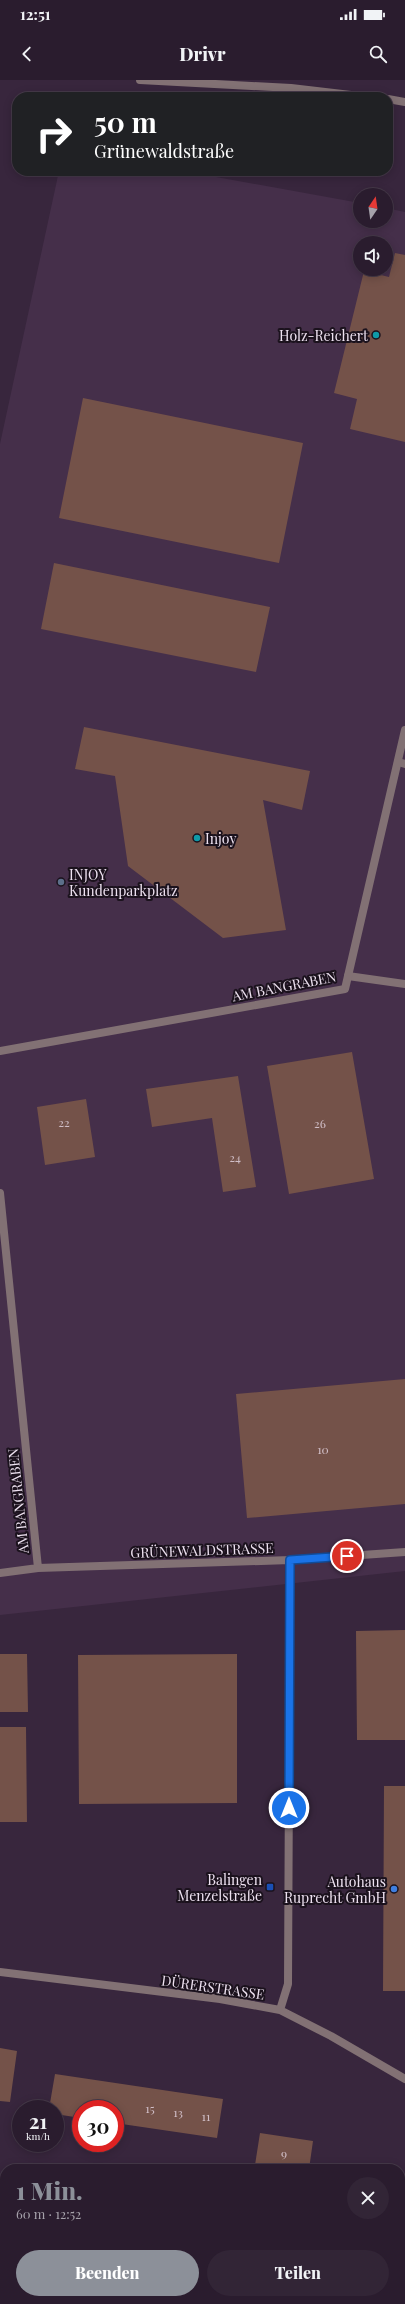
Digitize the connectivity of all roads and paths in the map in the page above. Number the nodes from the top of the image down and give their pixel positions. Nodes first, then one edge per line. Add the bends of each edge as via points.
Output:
1 (140, 80) edge
2 (325, 92) edge
3 (393, 100) edge
4 (405, 102) edge
5 (405, 730) edge
6 (402, 763) edge
7 (348, 976) junction
8 (405, 984) edge
9 (0, 1051) edge
10 (0, 1193) edge
11 (405, 1552) edge
12 (290, 1560) junction
13 (38, 1568) junction
14 (0, 1573) edge
15 (0, 1972) edge
16 (280, 2010) junction
17 (405, 2079) edge

1 - 2 street
3 - 4 street
5 - 6 street, AM BANGRABEN
6 - 7 street, AM BANGRABEN
7 - 8 street
7 - 9 street, AM BANGRABEN via 345,989
10 - 13 street, AM BANGRABEN
11 - 12 street, GRÜNEWALDSTRASSE
12 - 13 street, GRÜNEWALDSTRASSE
12 - 16 street via 288,1984
13 - 14 street, GRÜNEWALDSTRASSE
15 - 16 street, DÜRERSTRASSE via 220,1999
16 - 17 street, DÜRERSTRASSE

